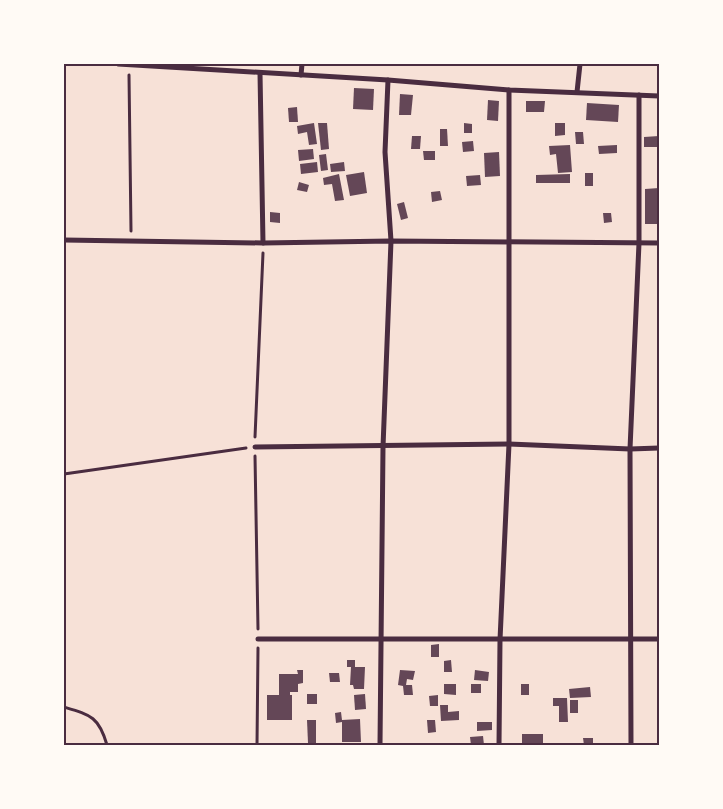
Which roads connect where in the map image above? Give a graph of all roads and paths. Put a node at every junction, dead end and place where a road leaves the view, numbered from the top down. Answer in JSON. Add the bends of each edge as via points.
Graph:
{"nodes":[{"id":1,"x":118,"y":64,"type":"edge"},
{"id":2,"x":129,"y":64,"type":"edge"},
{"id":3,"x":302,"y":64,"type":"edge"},
{"id":4,"x":580,"y":64,"type":"edge"},
{"id":5,"x":260,"y":72,"type":"junction"},
{"id":6,"x":301,"y":74,"type":"junction"},
{"id":7,"x":388,"y":80,"type":"junction"},
{"id":8,"x":509,"y":90,"type":"junction"},
{"id":9,"x":577,"y":92,"type":"junction"},
{"id":10,"x":639,"y":95,"type":"junction"},
{"id":11,"x":659,"y":96,"type":"edge"},
{"id":12,"x":64,"y":240,"type":"edge"},
{"id":13,"x":131,"y":240,"type":"junction"},
{"id":14,"x":391,"y":241,"type":"junction"},
{"id":15,"x":263,"y":243,"type":"junction"},
{"id":16,"x":510,"y":243,"type":"junction"},
{"id":17,"x":638,"y":243,"type":"junction"},
{"id":18,"x":659,"y":243,"type":"edge"},
{"id":19,"x":509,"y":444,"type":"junction"},
{"id":20,"x":255,"y":447,"type":"junction"},
{"id":21,"x":383,"y":447,"type":"junction"},
{"id":22,"x":659,"y":448,"type":"edge"},
{"id":23,"x":630,"y":449,"type":"junction"},
{"id":24,"x":64,"y":474,"type":"edge"},
{"id":25,"x":258,"y":638,"type":"junction"},
{"id":26,"x":382,"y":639,"type":"junction"},
{"id":27,"x":631,"y":639,"type":"junction"},
{"id":28,"x":659,"y":639,"type":"edge"},
{"id":29,"x":500,"y":640,"type":"junction"},
{"id":30,"x":64,"y":707,"type":"edge"},
{"id":31,"x":107,"y":745,"type":"edge"},
{"id":32,"x":257,"y":745,"type":"edge"},
{"id":33,"x":380,"y":745,"type":"edge"},
{"id":34,"x":499,"y":745,"type":"edge"},
{"id":35,"x":631,"y":745,"type":"edge"}],
"edges":[{"from":1,"to":2,"type":"street"},
{"from":2,"to":5,"type":"street"},
{"from":2,"to":13,"type":"path"},
{"from":3,"to":6,"type":"street"},
{"from":4,"to":9,"type":"street"},
{"from":5,"to":6,"type":"street"},
{"from":5,"to":15,"type":"street"},
{"from":6,"to":7,"type":"street"},
{"from":7,"to":8,"type":"street"},
{"from":7,"to":14,"type":"street","via":[[385,152]]},
{"from":8,"to":9,"type":"street"},
{"from":8,"to":16,"type":"street"},
{"from":9,"to":10,"type":"street"},
{"from":10,"to":11,"type":"street"},
{"from":10,"to":17,"type":"street"},
{"from":12,"to":13,"type":"street"},
{"from":13,"to":15,"type":"street"},
{"from":14,"to":15,"type":"street"},
{"from":14,"to":16,"type":"street"},
{"from":14,"to":21,"type":"street"},
{"from":15,"to":20,"type":"path"},
{"from":16,"to":17,"type":"street"},
{"from":16,"to":19,"type":"street"},
{"from":17,"to":18,"type":"street"},
{"from":17,"to":23,"type":"street"},
{"from":19,"to":21,"type":"street"},
{"from":19,"to":23,"type":"street"},
{"from":19,"to":29,"type":"street"},
{"from":20,"to":21,"type":"street"},
{"from":20,"to":24,"type":"path"},
{"from":20,"to":25,"type":"path"},
{"from":21,"to":26,"type":"street"},
{"from":22,"to":23,"type":"street"},
{"from":23,"to":27,"type":"street"},
{"from":25,"to":26,"type":"street"},
{"from":25,"to":32,"type":"path"},
{"from":26,"to":29,"type":"street"},
{"from":26,"to":33,"type":"street"},
{"from":27,"to":28,"type":"street"},
{"from":27,"to":29,"type":"street"},
{"from":27,"to":35,"type":"street"},
{"from":29,"to":34,"type":"street"},
{"from":30,"to":31,"type":"path","via":[[96,720]]}]}
